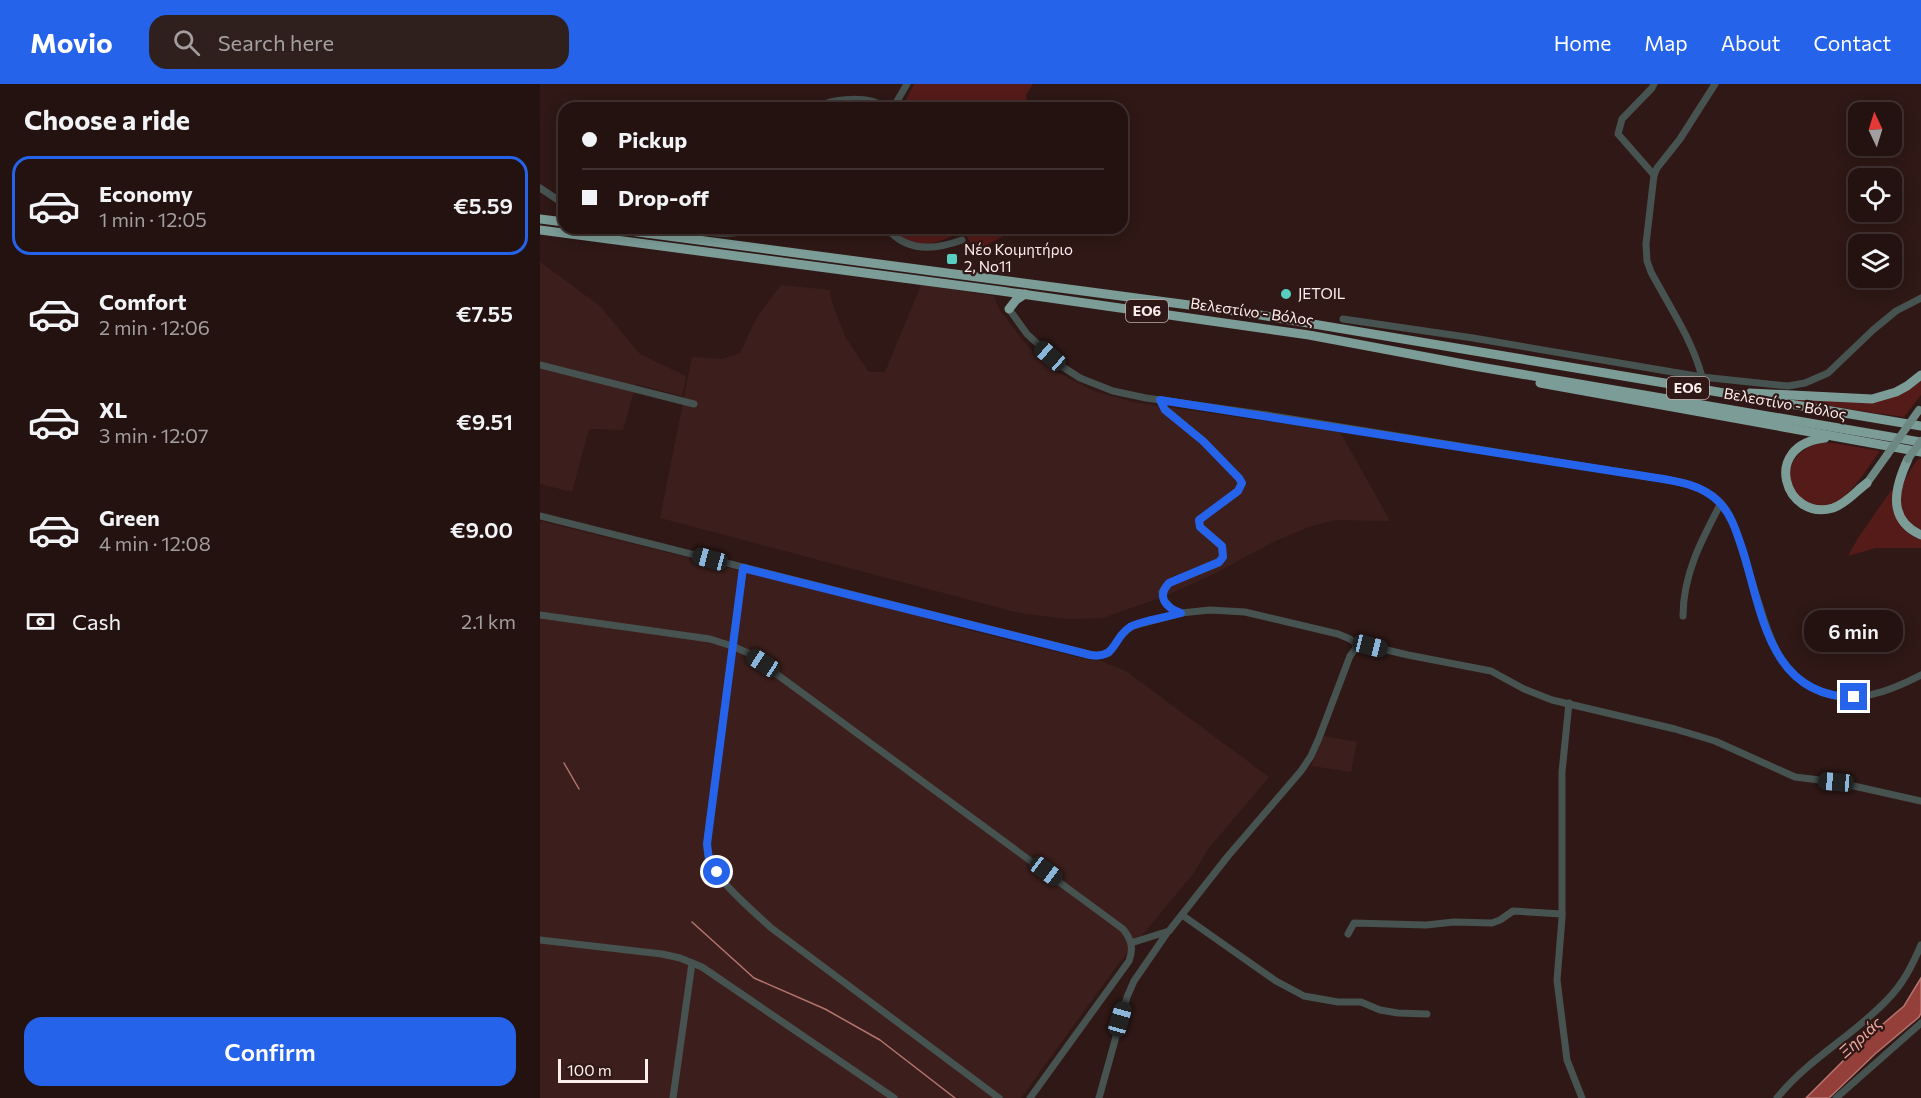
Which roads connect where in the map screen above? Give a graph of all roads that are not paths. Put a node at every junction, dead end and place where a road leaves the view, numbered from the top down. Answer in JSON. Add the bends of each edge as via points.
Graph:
{"nodes":[{"id":1,"x":907,"y":84,"type":"edge"},
{"id":2,"x":1654,"y":84,"type":"edge"},
{"id":3,"x":1715,"y":84,"type":"edge"},
{"id":4,"x":827,"y":102,"type":"edge"},
{"id":5,"x":865,"y":102,"type":"edge"},
{"id":6,"x":896,"y":102,"type":"edge"},
{"id":7,"x":1654,"y":175,"type":"junction"},
{"id":8,"x":540,"y":188,"type":"edge"},
{"id":9,"x":558,"y":200,"type":"edge"},
{"id":10,"x":540,"y":219,"type":"edge"},
{"id":11,"x":558,"y":221,"type":"edge"},
{"id":12,"x":540,"y":230,"type":"edge"},
{"id":13,"x":558,"y":232,"type":"edge"},
{"id":14,"x":570,"y":234,"type":"edge"},
{"id":15,"x":653,"y":234,"type":"edge"},
{"id":16,"x":892,"y":234,"type":"edge"},
{"id":17,"x":962,"y":240,"type":"dead end"},
{"id":18,"x":1001,"y":291,"type":"junction"},
{"id":19,"x":1025,"y":294,"type":"junction"},
{"id":20,"x":1921,"y":298,"type":"edge"},
{"id":21,"x":1009,"y":309,"type":"junction"},
{"id":22,"x":1343,"y":319,"type":"dead end"},
{"id":23,"x":1395,"y":326,"type":"junction"},
{"id":24,"x":1393,"y":337,"type":"junction"},
{"id":25,"x":540,"y":365,"type":"edge"},
{"id":26,"x":1474,"y":366,"type":"junction"},
{"id":27,"x":1921,"y":375,"type":"edge"},
{"id":28,"x":1702,"y":377,"type":"junction"},
{"id":29,"x":1698,"y":390,"type":"junction"},
{"id":30,"x":1160,"y":400,"type":"junction"},
{"id":31,"x":694,"y":404,"type":"dead end"},
{"id":32,"x":1920,"y":409,"type":"edge"},
{"id":33,"x":1921,"y":426,"type":"edge"},
{"id":34,"x":1843,"y":438,"type":"junction"},
{"id":35,"x":1921,"y":441,"type":"edge"},
{"id":36,"x":1921,"y":452,"type":"edge"},
{"id":37,"x":1908,"y":459,"type":"joint"},
{"id":38,"x":1867,"y":483,"type":"joint"},
{"id":39,"x":1721,"y":503,"type":"junction"},
{"id":40,"x":540,"y":516,"type":"edge"},
{"id":41,"x":1921,"y":535,"type":"edge"},
{"id":42,"x":743,"y":568,"type":"junction"},
{"id":43,"x":1181,"y":613,"type":"junction"},
{"id":44,"x":540,"y":615,"type":"edge"},
{"id":45,"x":1683,"y":616,"type":"dead end"},
{"id":46,"x":1358,"y":645,"type":"junction"},
{"id":47,"x":732,"y":646,"type":"junction"},
{"id":48,"x":1921,"y":675,"type":"edge"},
{"id":49,"x":1569,"y":704,"type":"junction"},
{"id":50,"x":1921,"y":801,"type":"edge"},
{"id":51,"x":1562,"y":914,"type":"junction"},
{"id":52,"x":1182,"y":915,"type":"junction"},
{"id":53,"x":1167,"y":933,"type":"junction"},
{"id":54,"x":1348,"y":934,"type":"dead end"},
{"id":55,"x":540,"y":940,"type":"edge"},
{"id":56,"x":1131,"y":943,"type":"junction"},
{"id":57,"x":1921,"y":945,"type":"edge"},
{"id":58,"x":692,"y":963,"type":"junction"},
{"id":59,"x":1427,"y":1014,"type":"dead end"},
{"id":60,"x":1921,"y":1023,"type":"edge"},
{"id":61,"x":673,"y":1098,"type":"edge"},
{"id":62,"x":894,"y":1098,"type":"edge"},
{"id":63,"x":999,"y":1098,"type":"edge"},
{"id":64,"x":1030,"y":1098,"type":"edge"},
{"id":65,"x":1099,"y":1098,"type":"edge"},
{"id":66,"x":1582,"y":1098,"type":"edge"},
{"id":67,"x":1777,"y":1098,"type":"edge"},
{"id":68,"x":1836,"y":1098,"type":"edge"}],
"edges":[{"from":1,"to":6,"type":"street"},
{"from":2,"to":7,"type":"street","via":[[1622,119],[1618,134]]},
{"from":3,"to":7,"type":"street"},
{"from":4,"to":5,"type":"street"},
{"from":7,"to":28,"type":"street","via":[[1647,261],[1691,345]]},
{"from":8,"to":9,"type":"street"},
{"from":10,"to":11,"type":"highway"},
{"from":12,"to":13,"type":"highway","name":"Βελεστίνο - Βόλος","number":"ΕΟ6"},
{"from":14,"to":18,"type":"highway","name":"Βελεστίνο - Βόλος","number":"ΕΟ6"},
{"from":15,"to":24,"type":"highway","name":"Βελεστίνο - Βόλος","number":"ΕΟ6","via":[[1230,310]]},
{"from":16,"to":17,"type":"street","via":[[912,246],[942,246]]},
{"from":18,"to":19,"type":"highway","name":"Βελεστίνο - Βόλος","number":"ΕΟ6"},
{"from":18,"to":21,"type":"highway"},
{"from":19,"to":21,"type":"highway"},
{"from":19,"to":26,"type":"highway","name":"Βελεστίνο - Βόλος","number":"ΕΟ6","via":[[1309,335]]},
{"from":20,"to":28,"type":"street","via":[[1896,311],[1827,373],[1805,383],[1788,386]]},
{"from":21,"to":30,"type":"street","via":[[1038,346],[1080,378],[1113,391]]},
{"from":22,"to":23,"type":"street"},
{"from":23,"to":24,"type":"street"},
{"from":23,"to":28,"type":"street"},
{"from":24,"to":29,"type":"highway","name":"Βελεστίνο - Βόλος","number":"ΕΟ6"},
{"from":25,"to":31,"type":"street"},
{"from":26,"to":34,"type":"highway","via":[[1535,382]]},
{"from":26,"to":35,"type":"highway","name":"Βελεστίνο - Βόλος","number":"ΕΟ6"},
{"from":27,"to":29,"type":"highway","via":[[1896,392],[1872,399]]},
{"from":29,"to":33,"type":"highway","name":"Βελεστίνο - Βόλος","number":"ΕΟ6"},
{"from":30,"to":39,"type":"street","via":[[1679,482],[1696,487]]},
{"from":30,"to":43,"type":"street","via":[[1165,410],[1203,441],[1242,483],[1238,491],[1199,520],[1200,527],[1222,546],[1223,557],[1169,583],[1162,592],[1172,609]]},
{"from":32,"to":38,"type":"main road","bridge":true},
{"from":34,"to":36,"type":"highway"},
{"from":34,"to":38,"type":"highway","via":[[1810,441],[1792,454],[1786,472],[1789,489],[1798,501],[1825,509],[1845,502]]},
{"from":35,"to":37,"type":"main road","bridge":true},
{"from":37,"to":41,"type":"highway","via":[[1898,484],[1896,503],[1904,523]]},
{"from":39,"to":45,"type":"street","via":[[1690,565]]},
{"from":39,"to":48,"type":"street","via":[[1735,526],[1773,647],[1792,675],[1820,691],[1845,697],[1881,693]]},
{"from":40,"to":42,"type":"street"},
{"from":42,"to":43,"type":"street","via":[[1097,656],[1109,653],[1132,626]]},
{"from":42,"to":47,"type":"street"},
{"from":43,"to":46,"type":"street","via":[[1245,612],[1338,634]]},
{"from":44,"to":47,"type":"street","via":[[688,635]]},
{"from":46,"to":49,"type":"street","via":[[1491,671],[1531,693]]},
{"from":46,"to":52,"type":"street","via":[[1307,762]]},
{"from":47,"to":56,"type":"street","via":[[763,663],[1114,921]]},
{"from":47,"to":63,"type":"street","via":[[707,844],[712,866],[770,927]]},
{"from":49,"to":50,"type":"street","via":[[1715,741],[1795,777]]},
{"from":49,"to":51,"type":"street","via":[[1562,772]]},
{"from":51,"to":54,"type":"street","via":[[1513,911],[1492,923],[1354,922]]},
{"from":51,"to":66,"type":"street","via":[[1557,980],[1561,1022],[1568,1065]]},
{"from":52,"to":53,"type":"street"},
{"from":52,"to":59,"type":"street","via":[[1304,996],[1361,1002],[1398,1013]]},
{"from":53,"to":56,"type":"street"},
{"from":53,"to":65,"type":"street","via":[[1127,996]]},
{"from":55,"to":58,"type":"street","via":[[652,952]]},
{"from":56,"to":64,"type":"street","via":[[1127,964]]},
{"from":57,"to":67,"type":"street","via":[[1909,972],[1888,999],[1806,1068]]},
{"from":58,"to":61,"type":"street"},
{"from":58,"to":62,"type":"street","via":[[717,976]]},
{"from":60,"to":68,"type":"street"}]}
